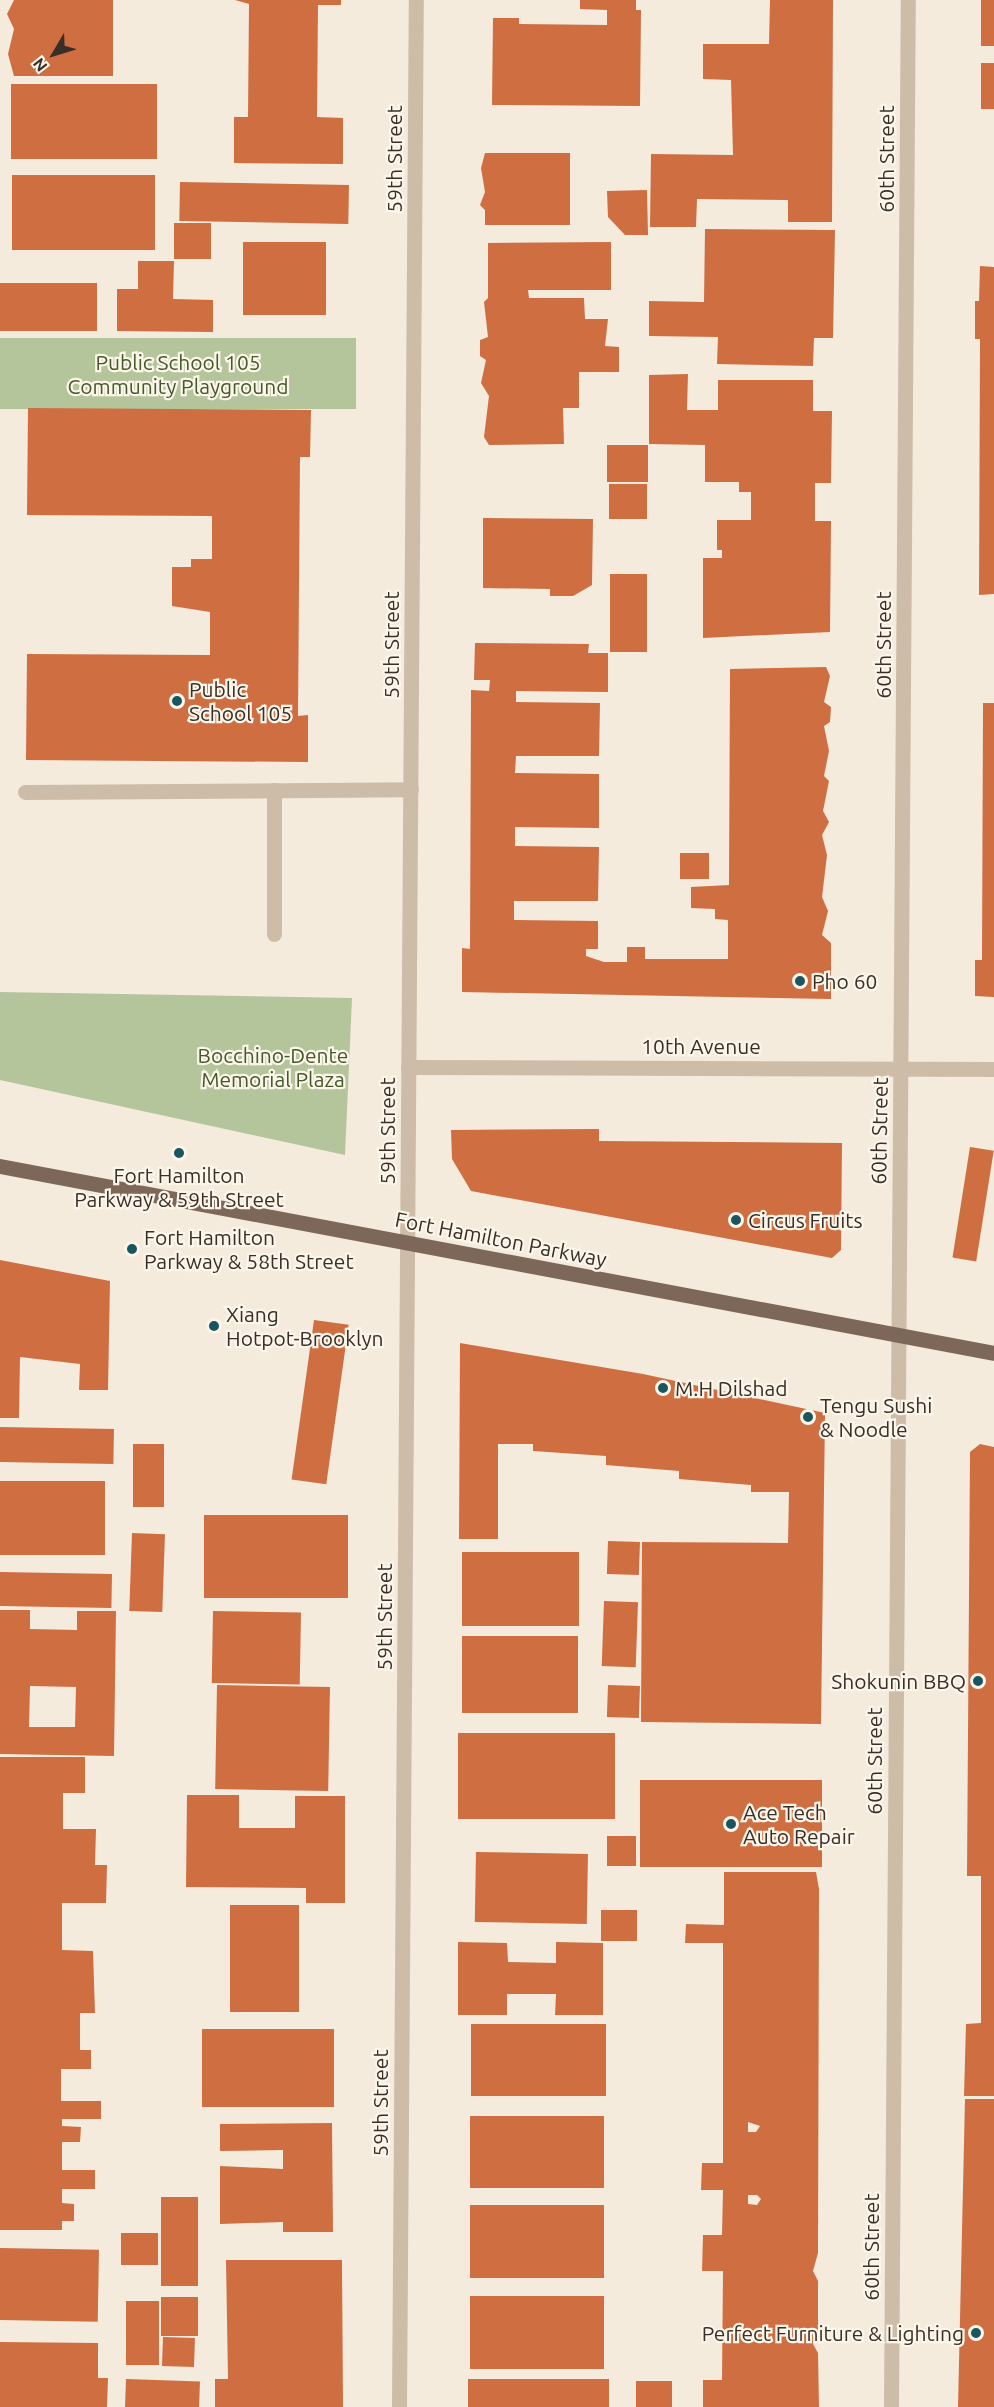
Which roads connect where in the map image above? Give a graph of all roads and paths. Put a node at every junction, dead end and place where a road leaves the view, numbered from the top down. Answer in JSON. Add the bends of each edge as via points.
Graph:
{"nodes":[{"id":1,"x":416,"y":0,"type":"edge"},
{"id":2,"x":908,"y":0,"type":"edge"},
{"id":3,"x":411,"y":789,"type":"junction"},
{"id":4,"x":274,"y":790,"type":"junction"},
{"id":5,"x":24,"y":792,"type":"dead end"},
{"id":6,"x":274,"y":934,"type":"dead end"},
{"id":7,"x":408,"y":1067,"type":"junction"},
{"id":8,"x":901,"y":1068,"type":"junction"},
{"id":9,"x":994,"y":1069,"type":"edge"},
{"id":10,"x":0,"y":1166,"type":"edge"},
{"id":11,"x":407,"y":1243,"type":"junction"},
{"id":12,"x":897,"y":1335,"type":"junction"},
{"id":13,"x":994,"y":1353,"type":"edge"},
{"id":14,"x":399,"y":2407,"type":"edge"},
{"id":15,"x":891,"y":2407,"type":"edge"}],
"edges":[{"from":1,"to":3,"type":"street","name":"59th Street"},
{"from":2,"to":8,"type":"street","name":"60th Street"},
{"from":3,"to":4,"type":"street"},
{"from":3,"to":7,"type":"street","name":"59th Street"},
{"from":4,"to":5,"type":"street"},
{"from":4,"to":6,"type":"street"},
{"from":7,"to":8,"type":"street","name":"10th Avenue"},
{"from":7,"to":11,"type":"street","name":"59th Street"},
{"from":8,"to":9,"type":"street","name":"10th Avenue"},
{"from":8,"to":12,"type":"street","name":"60th Street"},
{"from":10,"to":11,"type":"main road","name":"Fort Hamilton Parkway"},
{"from":11,"to":12,"type":"main road","name":"Fort Hamilton Parkway"},
{"from":11,"to":14,"type":"street","name":"59th Street"},
{"from":12,"to":13,"type":"main road","name":"Fort Hamilton Parkway"},
{"from":12,"to":15,"type":"street","name":"60th Street"}]}
